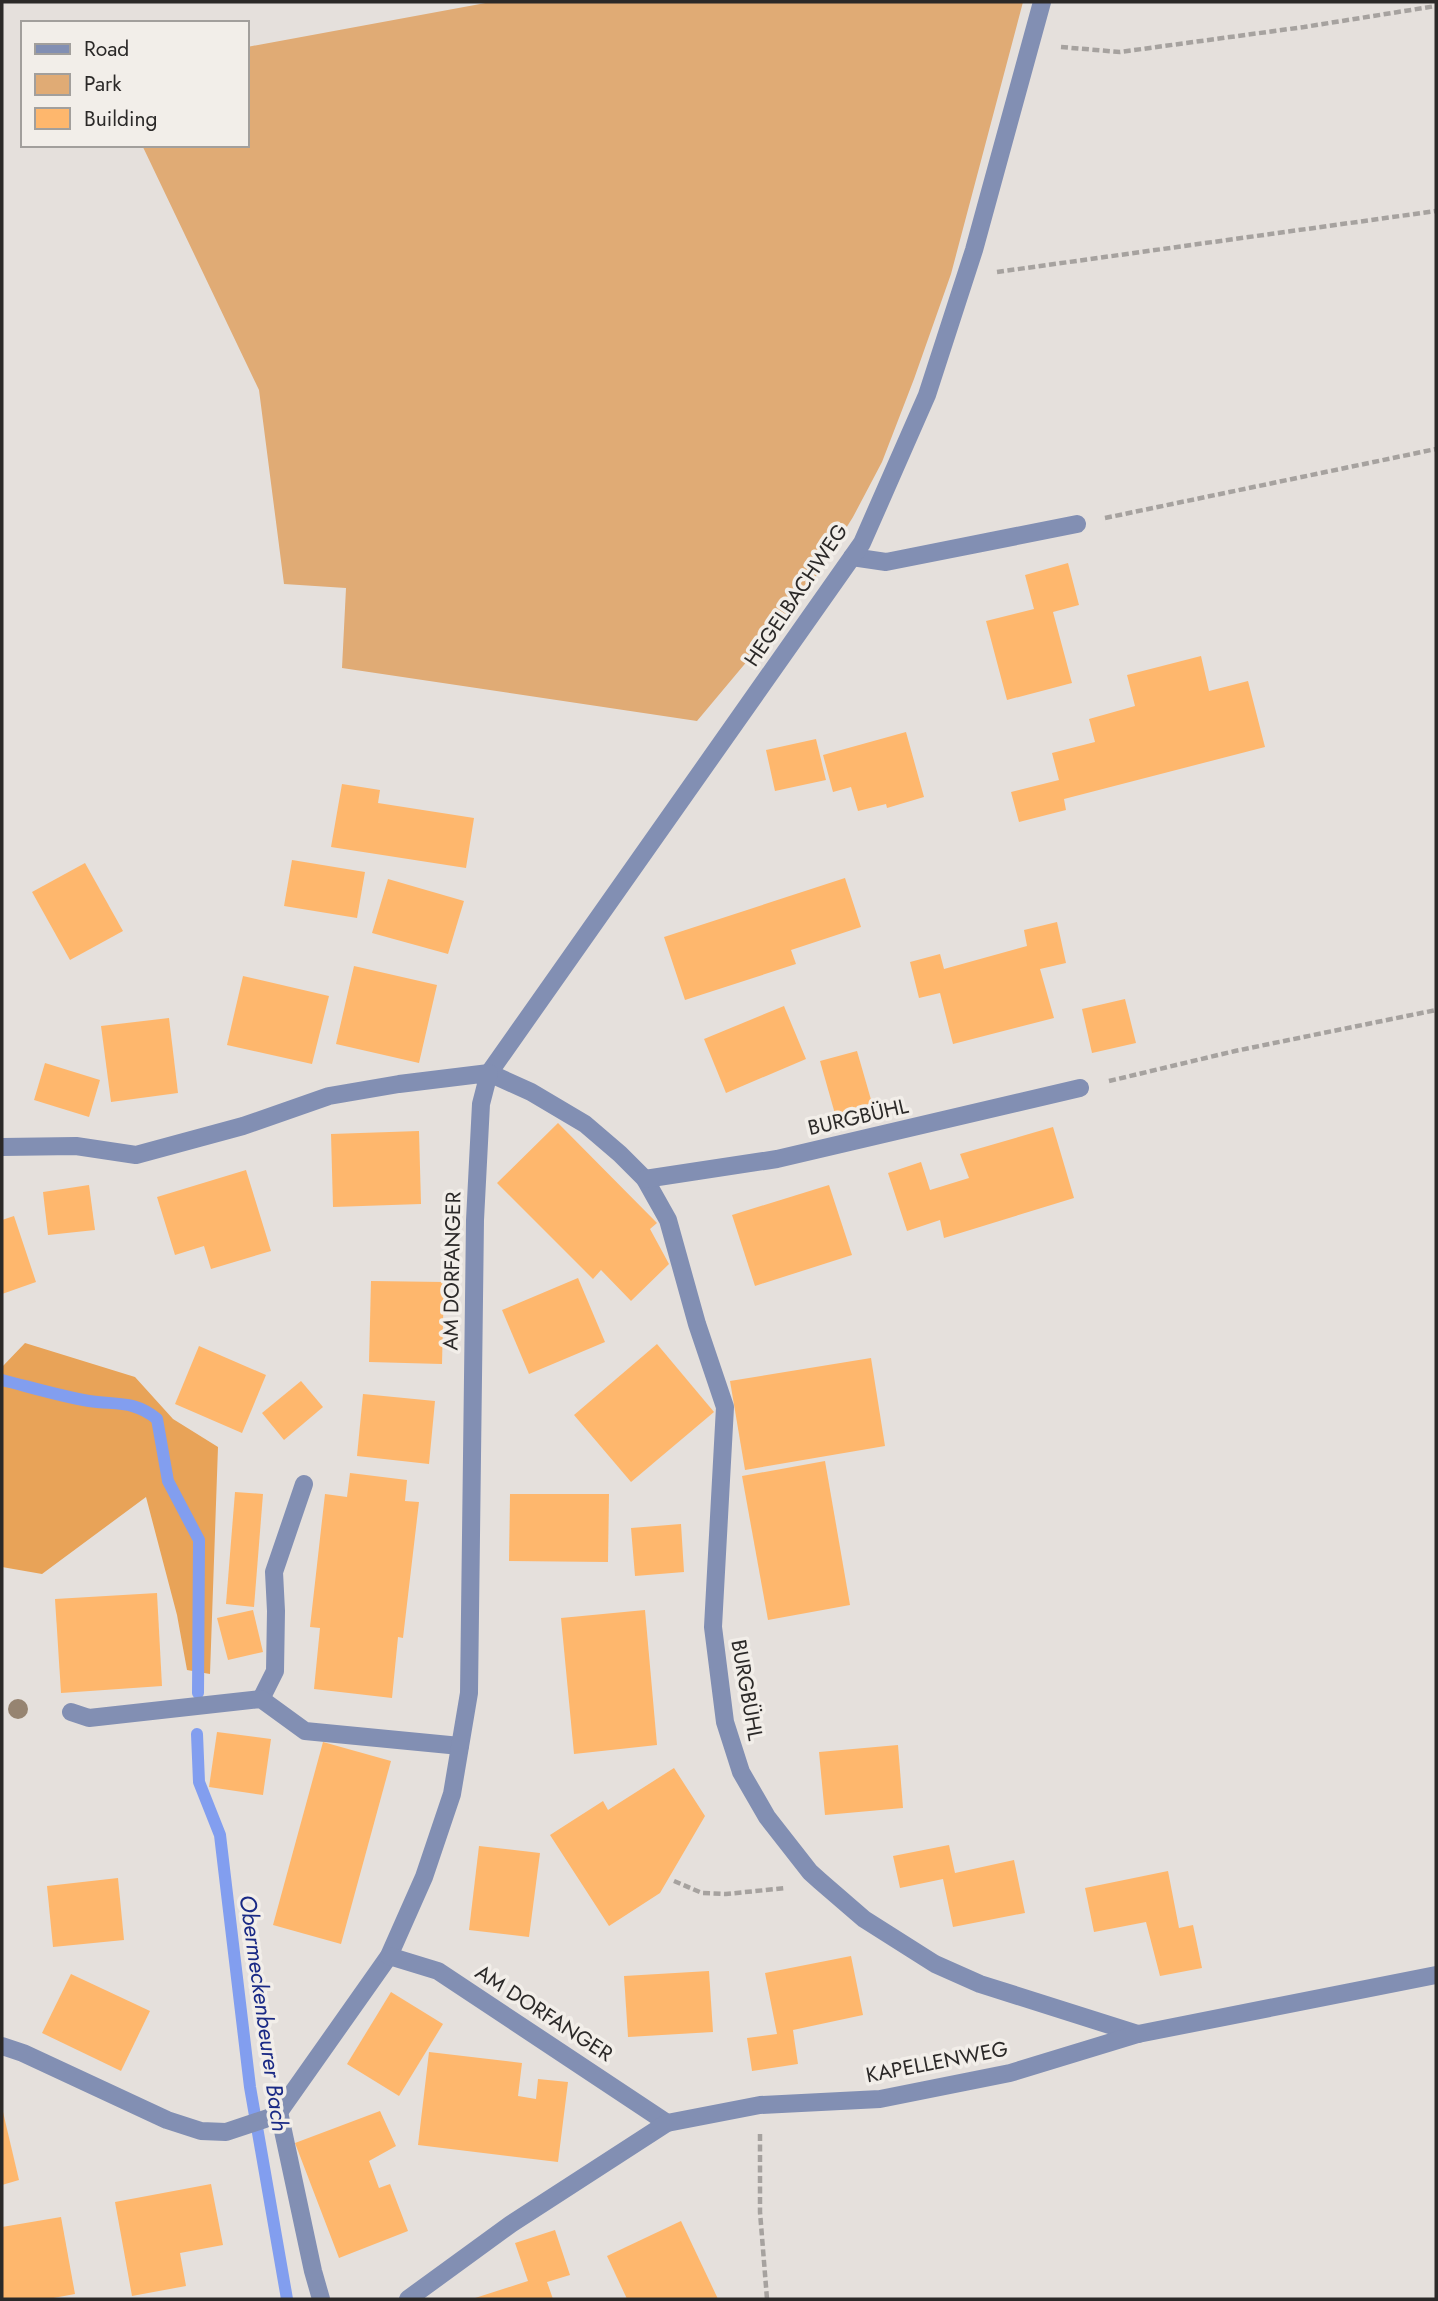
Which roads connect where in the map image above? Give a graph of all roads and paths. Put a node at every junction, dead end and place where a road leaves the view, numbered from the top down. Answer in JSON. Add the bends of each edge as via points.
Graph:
{"nodes":[{"id":1,"x":1042,"y":2,"type":"edge"},
{"id":2,"x":1436,"y":6,"type":"edge"},
{"id":3,"x":1032,"y":45,"type":"junction"},
{"id":4,"x":1436,"y":211,"type":"edge"},
{"id":5,"x":965,"y":276,"type":"junction"},
{"id":6,"x":1436,"y":449,"type":"edge"},
{"id":7,"x":1077,"y":524,"type":"joint"},
{"id":8,"x":852,"y":557,"type":"junction"},
{"id":9,"x":1436,"y":1010,"type":"edge"},
{"id":10,"x":489,"y":1073,"type":"junction"},
{"id":11,"x":1080,"y":1088,"type":"joint"},
{"id":12,"x":2,"y":1147,"type":"edge"},
{"id":13,"x":645,"y":1179,"type":"junction"},
{"id":14,"x":304,"y":1484,"type":"dead end"},
{"id":15,"x":261,"y":1699,"type":"junction"},
{"id":16,"x":71,"y":1712,"type":"dead end"},
{"id":17,"x":460,"y":1746,"type":"junction"},
{"id":18,"x":674,"y":1881,"type":"dead end"},
{"id":19,"x":820,"y":1881,"type":"junction"},
{"id":20,"x":388,"y":1956,"type":"junction"},
{"id":21,"x":1436,"y":1975,"type":"edge"},
{"id":22,"x":1138,"y":2034,"type":"junction"},
{"id":23,"x":2,"y":2046,"type":"edge"},
{"id":24,"x":760,"y":2105,"type":"junction"},
{"id":25,"x":275,"y":2114,"type":"junction"},
{"id":26,"x":667,"y":2123,"type":"junction"},
{"id":27,"x":321,"y":2299,"type":"edge"},
{"id":28,"x":408,"y":2299,"type":"edge"},
{"id":29,"x":767,"y":2299,"type":"edge"}],
"edges":[{"from":1,"to":3,"type":"street","name":"HEGELBACHWEG"},
{"from":2,"to":3,"type":"path","via":[[1120,52]]},
{"from":3,"to":5,"type":"street","name":"HEGELBACHWEG"},
{"from":4,"to":5,"type":"path"},
{"from":5,"to":8,"type":"street","name":"HEGELBACHWEG","via":[[927,395]]},
{"from":6,"to":7,"type":"path"},
{"from":7,"to":8,"type":"street","via":[[886,562]]},
{"from":8,"to":10,"type":"street","name":"HEGELBACHWEG"},
{"from":9,"to":11,"type":"path"},
{"from":10,"to":12,"type":"street","via":[[329,1096],[243,1126],[136,1155],[76,1146]]},
{"from":10,"to":13,"type":"street","name":"BURGBÜHL","via":[[584,1124]]},
{"from":10,"to":17,"type":"street","name":"AM DORFANGER","via":[[481,1104],[475,1220],[469,1693]]},
{"from":11,"to":13,"type":"street","name":"BURGBÜHL","via":[[777,1160]]},
{"from":13,"to":19,"type":"street","name":"BURGBÜHL","via":[[667,1220],[725,1407],[713,1627],[725,1722],[741,1772],[767,1817]]},
{"from":14,"to":15,"type":"street","via":[[274,1572],[275,1671]]},
{"from":15,"to":16,"type":"street","via":[[89,1718]]},
{"from":15,"to":17,"type":"street","via":[[305,1731]]},
{"from":17,"to":20,"type":"street","name":"AM DORFANGER","via":[[452,1794],[428,1865]]},
{"from":18,"to":19,"type":"path","via":[[702,1893],[726,1894],[811,1886]]},
{"from":19,"to":22,"type":"street","name":"BURGBÜHL","via":[[864,1919],[935,1964],[980,1984]]},
{"from":20,"to":25,"type":"street","name":"AM DORFANGER"},
{"from":20,"to":26,"type":"street","name":"AM DORFANGER","via":[[438,1970]]},
{"from":21,"to":22,"type":"street","name":"KAPELLENWEG"},
{"from":22,"to":24,"type":"street","name":"KAPELLENWEG","via":[[1010,2073],[880,2099]]},
{"from":23,"to":25,"type":"street","via":[[201,2131],[226,2132]]},
{"from":24,"to":26,"type":"street","name":"KAPELLENWEG"},
{"from":24,"to":29,"type":"path","via":[[760,2212]]},
{"from":25,"to":27,"type":"street"},
{"from":26,"to":28,"type":"street","name":"KAPELLENWEG","via":[[511,2224]]}]}
